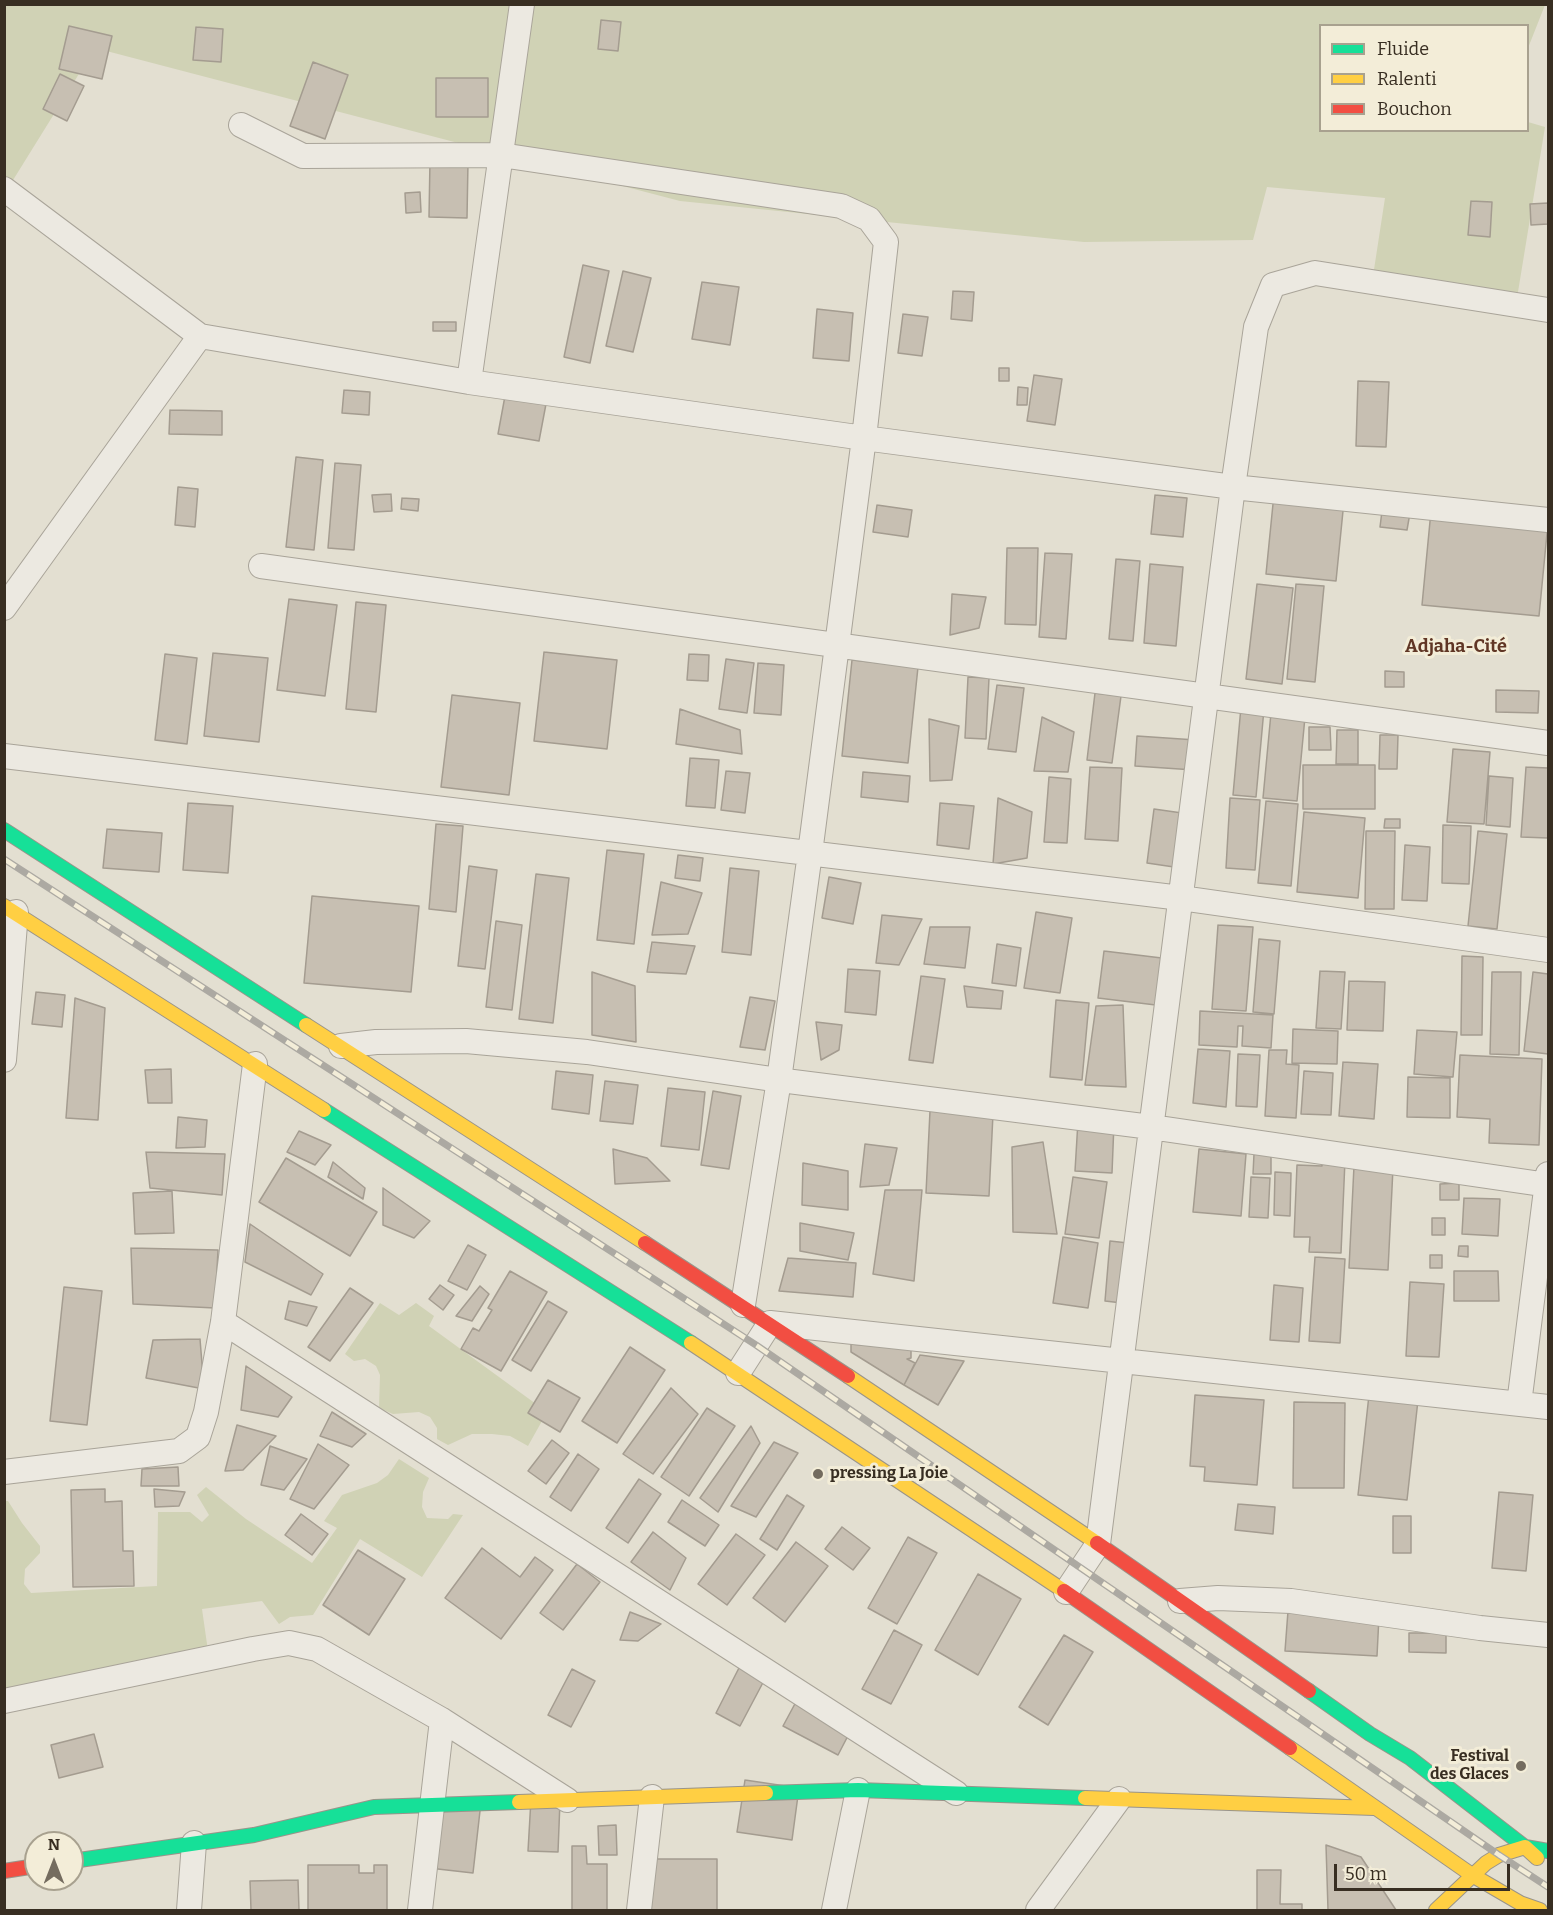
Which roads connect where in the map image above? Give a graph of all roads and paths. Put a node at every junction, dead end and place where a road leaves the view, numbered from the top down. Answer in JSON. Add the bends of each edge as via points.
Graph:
{"nodes":[{"id":1,"x":522,"y":4,"type":"edge"},
{"id":2,"x":241,"y":125,"type":"dead end"},
{"id":3,"x":501,"y":155,"type":"junction"},
{"id":4,"x":4,"y":189,"type":"edge"},
{"id":5,"x":1548,"y":309,"type":"edge"},
{"id":6,"x":201,"y":336,"type":"junction"},
{"id":7,"x":469,"y":382,"type":"junction"},
{"id":8,"x":864,"y":438,"type":"junction"},
{"id":9,"x":1233,"y":487,"type":"junction"},
{"id":10,"x":1548,"y":520,"type":"edge"},
{"id":11,"x":261,"y":566,"type":"dead end"},
{"id":12,"x":4,"y":608,"type":"edge"},
{"id":13,"x":836,"y":645,"type":"junction"},
{"id":14,"x":1207,"y":696,"type":"junction"},
{"id":15,"x":1548,"y":742,"type":"edge"},
{"id":16,"x":4,"y":756,"type":"edge"},
{"id":17,"x":4,"y":830,"type":"edge"},
{"id":18,"x":810,"y":853,"type":"junction"},
{"id":19,"x":1181,"y":898,"type":"junction"},
{"id":20,"x":10,"y":909,"type":"edge"},
{"id":21,"x":1548,"y":950,"type":"edge"},
{"id":22,"x":341,"y":1047,"type":"junction"},
{"id":23,"x":4,"y":1060,"type":"edge"},
{"id":24,"x":255,"y":1064,"type":"junction"},
{"id":25,"x":779,"y":1080,"type":"junction"},
{"id":26,"x":1151,"y":1127,"type":"junction"},
{"id":27,"x":1548,"y":1182,"type":"edge"},
{"id":28,"x":743,"y":1305,"type":"junction"},
{"id":29,"x":223,"y":1322,"type":"junction"},
{"id":30,"x":770,"y":1323,"type":"junction"},
{"id":31,"x":1121,"y":1361,"type":"junction"},
{"id":32,"x":738,"y":1373,"type":"junction"},
{"id":33,"x":1519,"y":1404,"type":"junction"},
{"id":34,"x":1548,"y":1407,"type":"edge"},
{"id":35,"x":4,"y":1472,"type":"edge"},
{"id":36,"x":1098,"y":1544,"type":"junction"},
{"id":37,"x":1066,"y":1592,"type":"junction"},
{"id":38,"x":1180,"y":1601,"type":"junction"},
{"id":39,"x":1548,"y":1635,"type":"edge"},
{"id":40,"x":4,"y":1701,"type":"edge"},
{"id":41,"x":442,"y":1720,"type":"junction"},
{"id":42,"x":858,"y":1790,"type":"junction"},
{"id":43,"x":956,"y":1793,"type":"junction"},
{"id":44,"x":652,"y":1797,"type":"junction"},
{"id":45,"x":1119,"y":1799,"type":"junction"},
{"id":46,"x":567,"y":1800,"type":"junction"},
{"id":47,"x":432,"y":1805,"type":"junction"},
{"id":48,"x":1374,"y":1808,"type":"junction"},
{"id":49,"x":194,"y":1843,"type":"junction"},
{"id":50,"x":1525,"y":1847,"type":"junction"},
{"id":51,"x":1548,"y":1851,"type":"edge"},
{"id":52,"x":84,"y":1859,"type":"edge"},
{"id":53,"x":24,"y":1868,"type":"edge"},
{"id":54,"x":1548,"y":1870,"type":"edge"},
{"id":55,"x":4,"y":1871,"type":"edge"},
{"id":56,"x":1472,"y":1875,"type":"junction"},
{"id":57,"x":1520,"y":1903,"type":"junction"},
{"id":58,"x":1540,"y":1904,"type":"edge"},
{"id":59,"x":1502,"y":1908,"type":"dead end"},
{"id":60,"x":189,"y":1911,"type":"edge"},
{"id":61,"x":420,"y":1911,"type":"edge"},
{"id":62,"x":639,"y":1911,"type":"edge"},
{"id":63,"x":834,"y":1911,"type":"edge"},
{"id":64,"x":1038,"y":1911,"type":"edge"},
{"id":65,"x":1436,"y":1911,"type":"edge"}],
"edges":[{"from":1,"to":3,"type":"street"},
{"from":2,"to":3,"type":"street","via":[[303,156]]},
{"from":3,"to":7,"type":"street"},
{"from":3,"to":8,"type":"street","via":[[841,206],[869,219],[886,242]]},
{"from":4,"to":6,"type":"street"},
{"from":5,"to":9,"type":"street","via":[[1315,273],[1273,285],[1256,327]]},
{"from":6,"to":7,"type":"street"},
{"from":6,"to":12,"type":"street"},
{"from":7,"to":8,"type":"street"},
{"from":8,"to":9,"type":"street"},
{"from":8,"to":13,"type":"street"},
{"from":9,"to":10,"type":"street"},
{"from":9,"to":14,"type":"street"},
{"from":11,"to":13,"type":"street"},
{"from":13,"to":14,"type":"street"},
{"from":13,"to":18,"type":"street"},
{"from":14,"to":15,"type":"street"},
{"from":14,"to":19,"type":"street"},
{"from":16,"to":18,"type":"street"},
{"from":17,"to":22,"type":"main road"},
{"from":18,"to":19,"type":"street"},
{"from":18,"to":25,"type":"street"},
{"from":19,"to":21,"type":"street"},
{"from":19,"to":26,"type":"street"},
{"from":20,"to":23,"type":"street"},
{"from":20,"to":24,"type":"main road"},
{"from":22,"to":25,"type":"street","via":[[375,1042],[466,1041],[587,1052]]},
{"from":22,"to":28,"type":"main road"},
{"from":24,"to":29,"type":"street"},
{"from":24,"to":32,"type":"main road"},
{"from":25,"to":26,"type":"street"},
{"from":25,"to":28,"type":"street"},
{"from":26,"to":27,"type":"street"},
{"from":26,"to":31,"type":"street"},
{"from":27,"to":33,"type":"street"},
{"from":28,"to":30,"type":"main road"},
{"from":29,"to":35,"type":"street","via":[[198,1437],[179,1451]]},
{"from":29,"to":43,"type":"street"},
{"from":30,"to":31,"type":"street"},
{"from":30,"to":32,"type":"street"},
{"from":30,"to":36,"type":"main road"},
{"from":31,"to":33,"type":"street"},
{"from":31,"to":36,"type":"street"},
{"from":32,"to":37,"type":"main road"},
{"from":33,"to":34,"type":"street"},
{"from":36,"to":37,"type":"street"},
{"from":36,"to":38,"type":"main road"},
{"from":37,"to":48,"type":"main road"},
{"from":38,"to":39,"type":"street","via":[[1290,1601]]},
{"from":38,"to":50,"type":"main road","via":[[1410,1758]]},
{"from":40,"to":41,"type":"street","via":[[289,1643],[317,1649]]},
{"from":41,"to":46,"type":"street"},
{"from":41,"to":47,"type":"street"},
{"from":42,"to":43,"type":"main road"},
{"from":42,"to":44,"type":"main road"},
{"from":42,"to":63,"type":"street"},
{"from":43,"to":45,"type":"main road"},
{"from":44,"to":46,"type":"main road"},
{"from":44,"to":62,"type":"street"},
{"from":45,"to":48,"type":"main road"},
{"from":45,"to":64,"type":"street"},
{"from":46,"to":47,"type":"main road"},
{"from":47,"to":49,"type":"main road","via":[[374,1807],[254,1835]]},
{"from":47,"to":61,"type":"street"},
{"from":48,"to":56,"type":"main road"},
{"from":49,"to":52,"type":"main road"},
{"from":49,"to":60,"type":"street"},
{"from":50,"to":51,"type":"main road"},
{"from":50,"to":54,"type":"main road"},
{"from":50,"to":56,"type":"main road","via":[[1499,1856]]},
{"from":53,"to":55,"type":"main road"},
{"from":56,"to":57,"type":"main road"},
{"from":56,"to":65,"type":"main road"},
{"from":57,"to":58,"type":"main road"},
{"from":57,"to":59,"type":"main road"}]}
